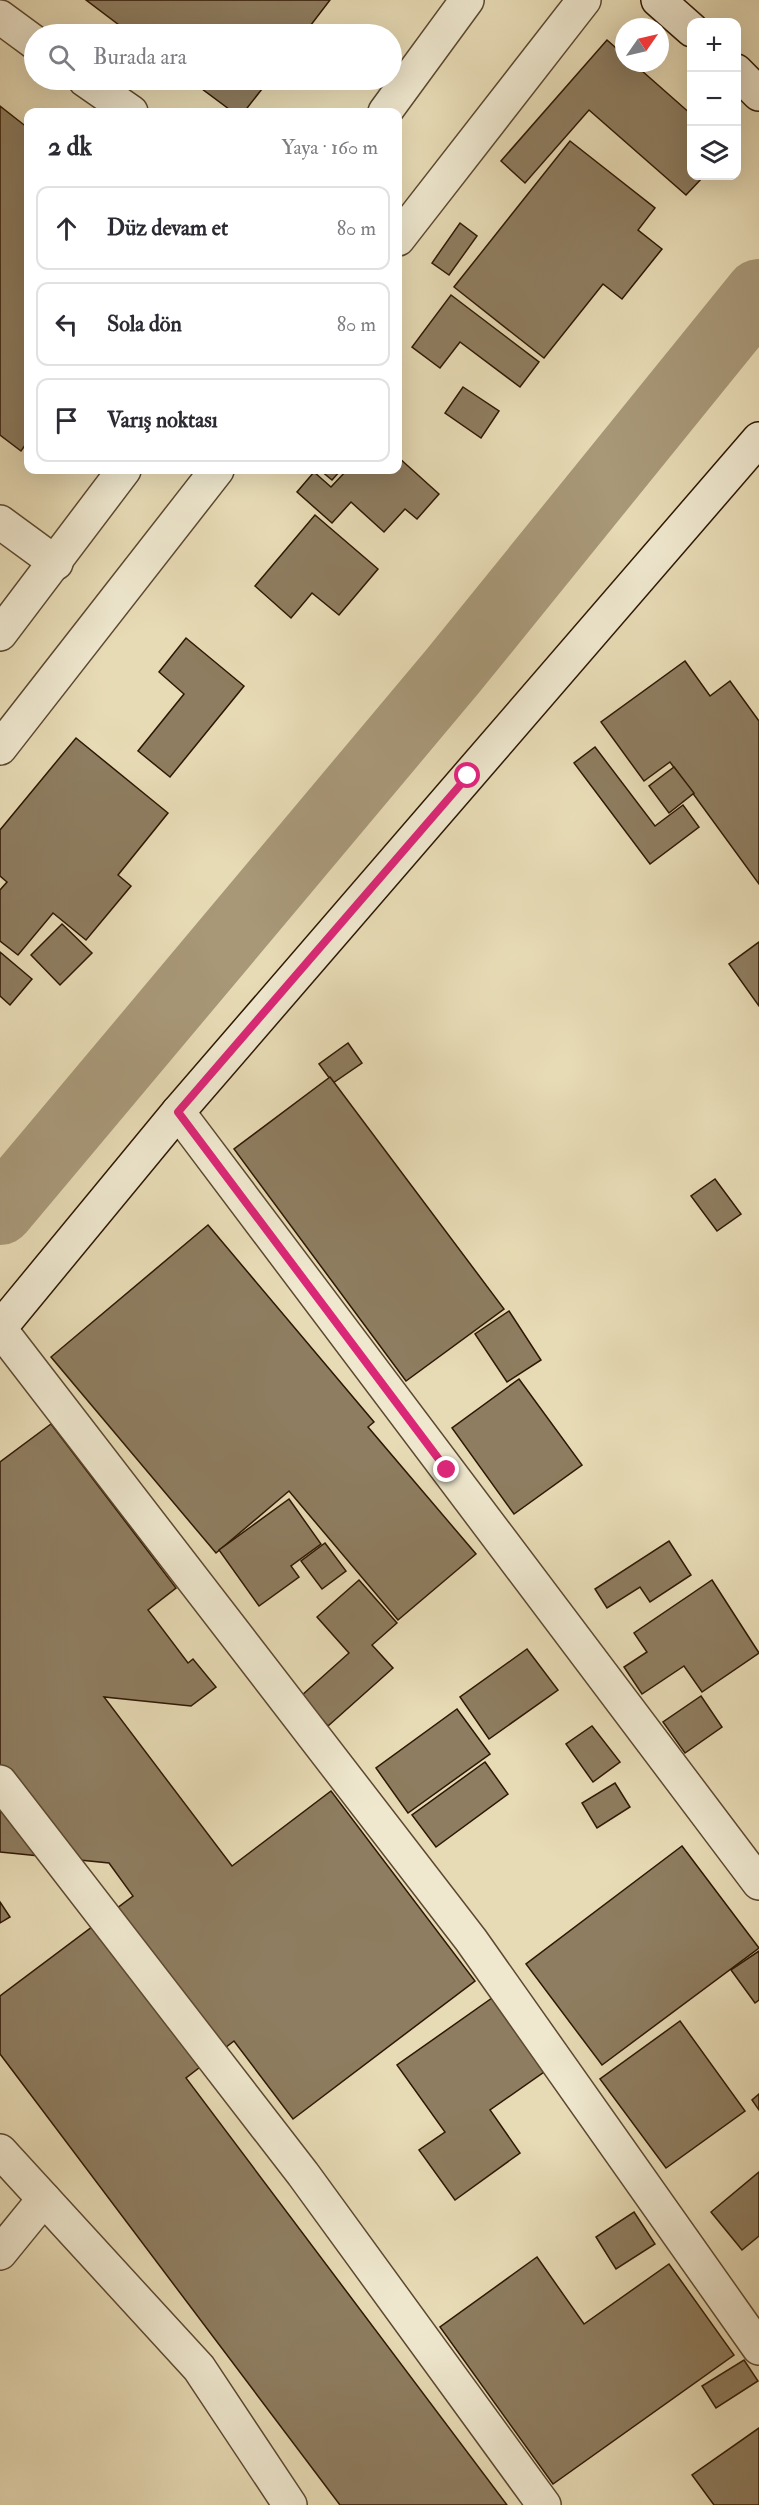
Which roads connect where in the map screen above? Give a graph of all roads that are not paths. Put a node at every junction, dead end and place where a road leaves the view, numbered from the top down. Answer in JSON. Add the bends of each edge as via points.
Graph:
{"nodes":[{"id":1,"x":467,"y":0,"type":"edge"},
{"id":2,"x":584,"y":0,"type":"edge"},
{"id":3,"x":658,"y":0,"type":"edge"},
{"id":4,"x":0,"y":17,"type":"edge"},
{"id":5,"x":687,"y":26,"type":"edge"},
{"id":6,"x":24,"y":35,"type":"edge"},
{"id":7,"x":737,"y":72,"type":"edge"},
{"id":8,"x":402,"y":89,"type":"edge"},
{"id":9,"x":99,"y":90,"type":"edge"},
{"id":10,"x":401,"y":90,"type":"edge"},
{"id":11,"x":759,"y":94,"type":"edge"},
{"id":12,"x":124,"y":108,"type":"edge"},
{"id":13,"x":388,"y":108,"type":"edge"},
{"id":14,"x":402,"y":234,"type":"edge"},
{"id":15,"x":759,"y":439,"type":"edge"},
{"id":16,"x":121,"y":474,"type":"edge"},
{"id":17,"x":214,"y":474,"type":"edge"},
{"id":18,"x":0,"y":522,"type":"edge"},
{"id":19,"x":56,"y":563,"type":"junction"},
{"id":20,"x":0,"y":634,"type":"edge"},
{"id":21,"x":0,"y":748,"type":"edge"},
{"id":22,"x":178,"y":1112,"type":"junction"},
{"id":23,"x":0,"y":1328,"type":"edge"},
{"id":24,"x":0,"y":1782,"type":"edge"},
{"id":25,"x":759,"y":1883,"type":"edge"},
{"id":26,"x":0,"y":2151,"type":"edge"},
{"id":27,"x":44,"y":2199,"type":"junction"},
{"id":28,"x":0,"y":2253,"type":"edge"},
{"id":29,"x":759,"y":2348,"type":"edge"},
{"id":30,"x":290,"y":2505,"type":"edge"},
{"id":31,"x":544,"y":2505,"type":"edge"}],
"edges":[{"from":1,"to":8,"type":"street"},
{"from":2,"to":14,"type":"street"},
{"from":3,"to":5,"type":"street"},
{"from":4,"to":6,"type":"street"},
{"from":7,"to":11,"type":"street"},
{"from":9,"to":12,"type":"street"},
{"from":10,"to":13,"type":"street"},
{"from":15,"to":22,"type":"street"},
{"from":16,"to":19,"type":"street"},
{"from":17,"to":21,"type":"street"},
{"from":18,"to":19,"type":"street"},
{"from":19,"to":20,"type":"street"},
{"from":22,"to":23,"type":"street"},
{"from":22,"to":25,"type":"street"},
{"from":23,"to":29,"type":"street","via":[[471,1940]]},
{"from":24,"to":31,"type":"street","via":[[303,2174]]},
{"from":26,"to":27,"type":"street"},
{"from":27,"to":28,"type":"street"},
{"from":27,"to":30,"type":"street","via":[[199,2368]]}]}
